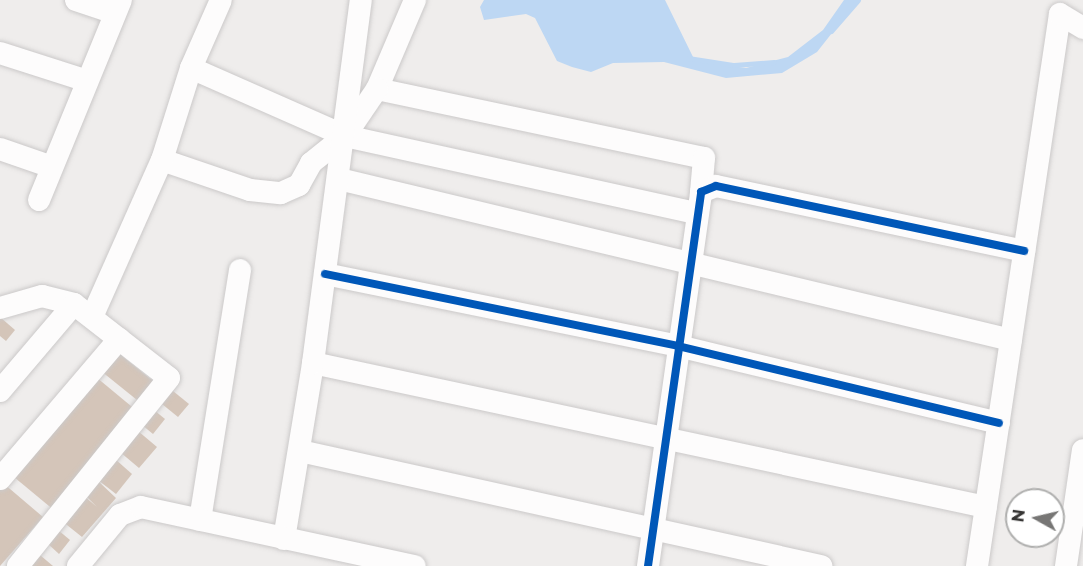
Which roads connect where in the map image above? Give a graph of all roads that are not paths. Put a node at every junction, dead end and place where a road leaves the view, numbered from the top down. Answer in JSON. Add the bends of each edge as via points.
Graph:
{"nodes":[{"id":1,"x":76,"y":0,"type":"edge"},
{"id":2,"x":221,"y":0,"type":"edge"},
{"id":3,"x":361,"y":0,"type":"edge"},
{"id":4,"x":414,"y":0,"type":"edge"},
{"id":5,"x":118,"y":7,"type":"edge"},
{"id":6,"x":1083,"y":28,"type":"edge"},
{"id":7,"x":0,"y":53,"type":"edge"},
{"id":8,"x":191,"y":68,"type":"junction"},
{"id":9,"x":87,"y":81,"type":"junction"},
{"id":10,"x":377,"y":89,"type":"junction"},
{"id":11,"x":345,"y":136,"type":"junction"},
{"id":12,"x":0,"y":149,"type":"edge"},
{"id":13,"x":162,"y":160,"type":"junction"},
{"id":14,"x":52,"y":167,"type":"junction"},
{"id":15,"x":339,"y":179,"type":"junction"},
{"id":16,"x":39,"y":200,"type":"dead end"},
{"id":17,"x":698,"y":202,"type":"junction"},
{"id":18,"x":1024,"y":251,"type":"junction"},
{"id":19,"x":689,"y":265,"type":"junction"},
{"id":20,"x":240,"y":270,"type":"dead end"},
{"id":21,"x":325,"y":274,"type":"junction"},
{"id":22,"x":0,"y":308,"type":"edge"},
{"id":23,"x":83,"y":310,"type":"junction"},
{"id":24,"x":119,"y":339,"type":"junction"},
{"id":25,"x":1011,"y":340,"type":"junction"},
{"id":26,"x":678,"y":346,"type":"junction"},
{"id":27,"x":314,"y":363,"type":"junction"},
{"id":28,"x":0,"y":391,"type":"edge"},
{"id":29,"x":999,"y":423,"type":"junction"},
{"id":30,"x":665,"y":438,"type":"junction"},
{"id":31,"x":1083,"y":450,"type":"edge"},
{"id":32,"x":300,"y":451,"type":"junction"},
{"id":33,"x":0,"y":479,"type":"edge"},
{"id":34,"x":986,"y":507,"type":"junction"},
{"id":35,"x":200,"y":520,"type":"junction"},
{"id":36,"x":653,"y":529,"type":"junction"},
{"id":37,"x":284,"y":539,"type":"junction"},
{"id":38,"x":18,"y":566,"type":"edge"},
{"id":39,"x":78,"y":566,"type":"edge"},
{"id":40,"x":415,"y":566,"type":"edge"},
{"id":41,"x":648,"y":566,"type":"edge"},
{"id":42,"x":821,"y":566,"type":"edge"},
{"id":43,"x":977,"y":566,"type":"edge"},
{"id":44,"x":1066,"y":566,"type":"edge"}],
"edges":[{"from":1,"to":5,"type":"street"},
{"from":2,"to":8,"type":"street"},
{"from":3,"to":11,"type":"street"},
{"from":4,"to":10,"type":"street"},
{"from":5,"to":9,"type":"street"},
{"from":6,"to":18,"type":"street","via":[[1060,14]]},
{"from":7,"to":9,"type":"street"},
{"from":8,"to":11,"type":"street"},
{"from":8,"to":13,"type":"street"},
{"from":9,"to":14,"type":"street"},
{"from":10,"to":11,"type":"street"},
{"from":10,"to":17,"type":"street","via":[[704,158]]},
{"from":11,"to":13,"type":"street","via":[[311,163],[299,185],[281,193],[250,190]]},
{"from":11,"to":15,"type":"street"},
{"from":11,"to":17,"type":"street"},
{"from":12,"to":14,"type":"street"},
{"from":13,"to":23,"type":"street"},
{"from":14,"to":16,"type":"street"},
{"from":15,"to":19,"type":"street"},
{"from":15,"to":21,"type":"street"},
{"from":17,"to":18,"type":"street","via":[[716,186]]},
{"from":17,"to":19,"type":"street"},
{"from":18,"to":25,"type":"street"},
{"from":19,"to":25,"type":"street"},
{"from":19,"to":26,"type":"street"},
{"from":20,"to":35,"type":"street"},
{"from":21,"to":26,"type":"street"},
{"from":21,"to":27,"type":"street"},
{"from":22,"to":23,"type":"street","via":[[42,296]]},
{"from":23,"to":24,"type":"street"},
{"from":23,"to":28,"type":"street"},
{"from":24,"to":33,"type":"street"},
{"from":24,"to":38,"type":"street","via":[[168,374],[168,383]]},
{"from":25,"to":29,"type":"street"},
{"from":26,"to":29,"type":"street"},
{"from":26,"to":30,"type":"street"},
{"from":27,"to":30,"type":"street"},
{"from":27,"to":32,"type":"street"},
{"from":29,"to":34,"type":"street"},
{"from":30,"to":34,"type":"street"},
{"from":30,"to":36,"type":"street"},
{"from":31,"to":44,"type":"street"},
{"from":32,"to":36,"type":"street"},
{"from":32,"to":37,"type":"street"},
{"from":34,"to":43,"type":"street"},
{"from":35,"to":37,"type":"street"},
{"from":35,"to":39,"type":"street","via":[[141,507],[130,509],[120,515]]},
{"from":36,"to":41,"type":"street"},
{"from":36,"to":42,"type":"street"},
{"from":37,"to":40,"type":"street"}]}
